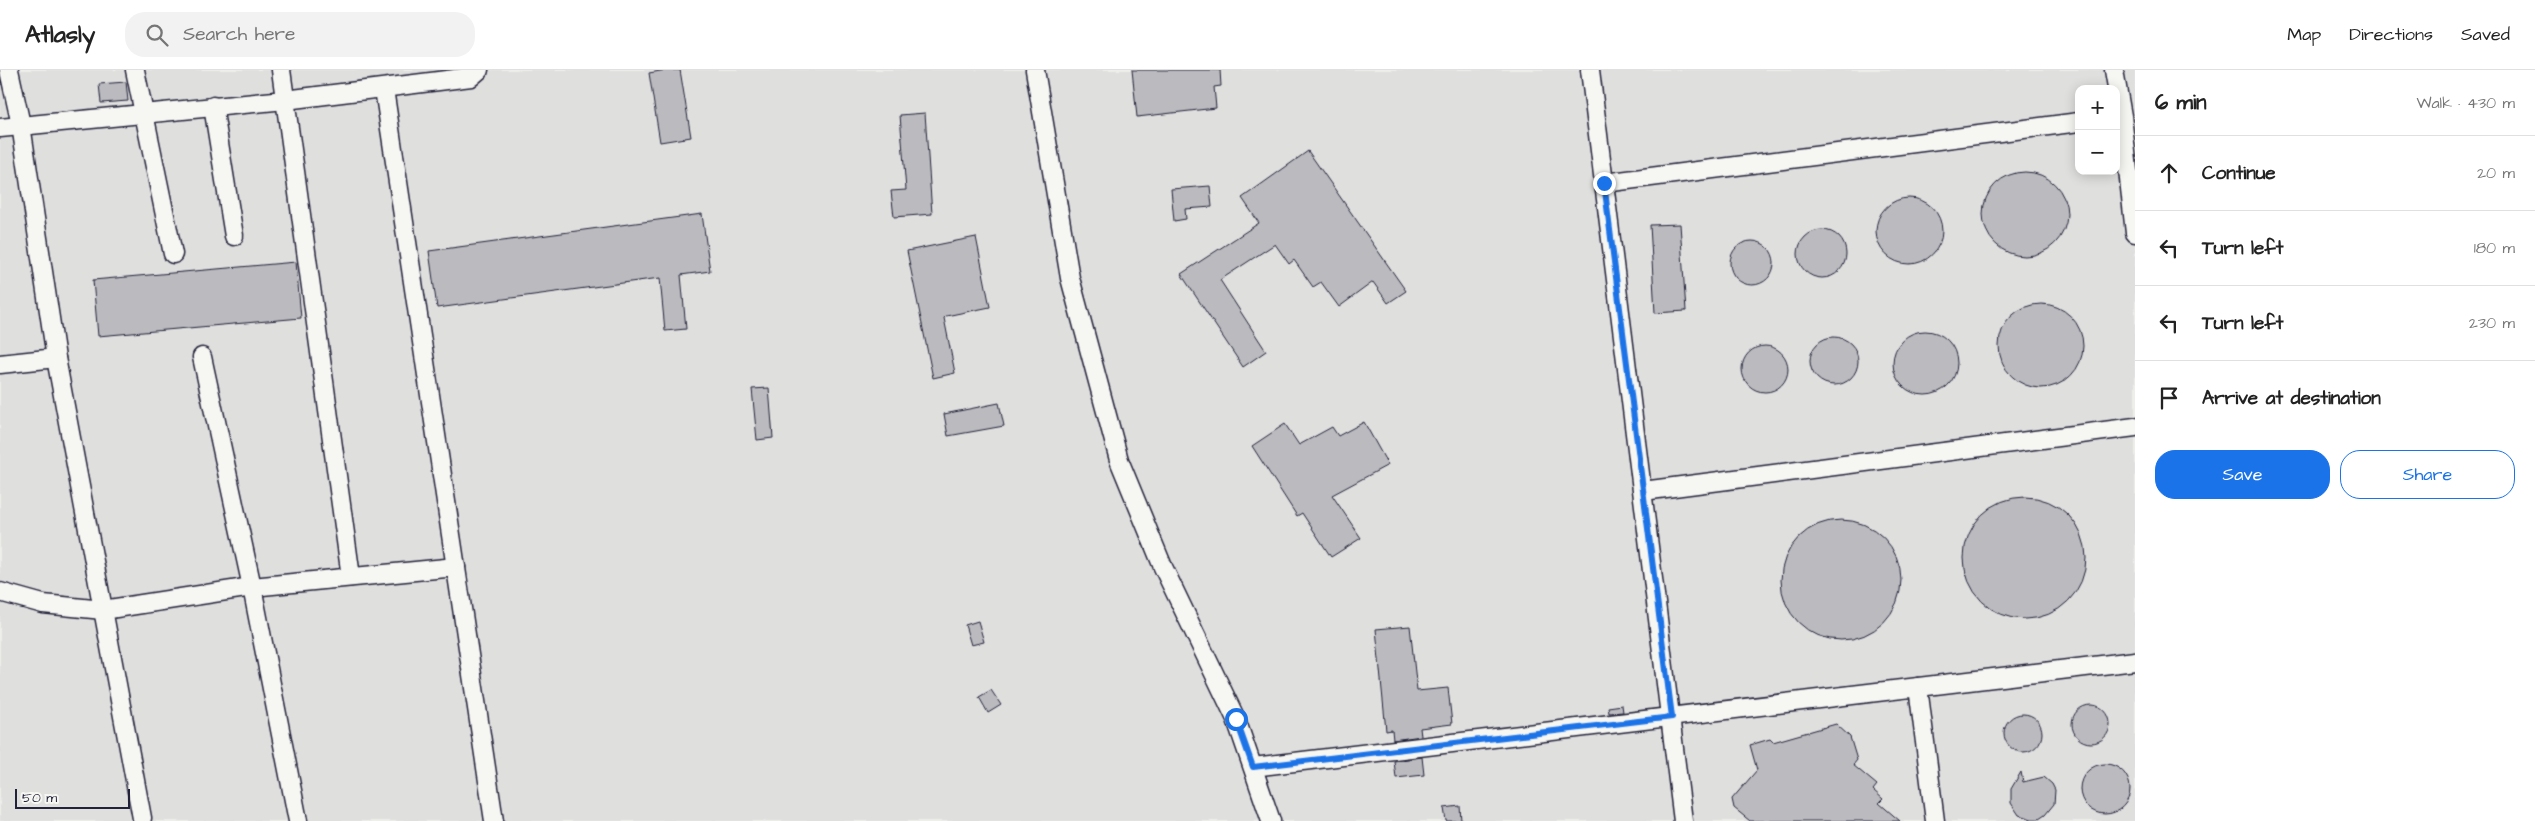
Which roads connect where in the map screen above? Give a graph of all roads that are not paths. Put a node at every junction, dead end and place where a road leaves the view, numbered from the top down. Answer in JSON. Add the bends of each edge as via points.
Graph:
{"nodes":[{"id":1,"x":9,"y":70,"type":"edge"},
{"id":2,"x":135,"y":70,"type":"edge"},
{"id":3,"x":281,"y":70,"type":"edge"},
{"id":4,"x":1035,"y":70,"type":"edge"},
{"id":5,"x":1590,"y":70,"type":"edge"},
{"id":6,"x":2114,"y":70,"type":"edge"},
{"id":7,"x":473,"y":72,"type":"edge"},
{"id":8,"x":384,"y":89,"type":"junction"},
{"id":9,"x":285,"y":100,"type":"junction"},
{"id":10,"x":213,"y":106,"type":"junction"},
{"id":11,"x":144,"y":112,"type":"junction"},
{"id":12,"x":2124,"y":116,"type":"edge"},
{"id":13,"x":2075,"y":123,"type":"edge"},
{"id":14,"x":21,"y":125,"type":"junction"},
{"id":15,"x":0,"y":128,"type":"edge"},
{"id":16,"x":1604,"y":183,"type":"junction"},
{"id":17,"x":2135,"y":233,"type":"edge"},
{"id":18,"x":234,"y":236,"type":"dead end"},
{"id":19,"x":173,"y":254,"type":"dead end"},
{"id":20,"x":202,"y":357,"type":"dead end"},
{"id":21,"x":56,"y":358,"type":"junction"},
{"id":22,"x":0,"y":364,"type":"edge"},
{"id":23,"x":2135,"y":427,"type":"edge"},
{"id":24,"x":1643,"y":491,"type":"junction"},
{"id":25,"x":456,"y":567,"type":"junction"},
{"id":26,"x":351,"y":576,"type":"junction"},
{"id":27,"x":252,"y":587,"type":"junction"},
{"id":28,"x":0,"y":592,"type":"edge"},
{"id":29,"x":104,"y":610,"type":"junction"},
{"id":30,"x":2135,"y":661,"type":"edge"},
{"id":31,"x":1918,"y":687,"type":"junction"},
{"id":32,"x":1672,"y":717,"type":"junction"},
{"id":33,"x":1253,"y":767,"type":"junction"},
{"id":34,"x":142,"y":818,"type":"dead end"},
{"id":35,"x":298,"y":821,"type":"edge"},
{"id":36,"x":494,"y":821,"type":"edge"},
{"id":37,"x":1271,"y":821,"type":"edge"},
{"id":38,"x":1684,"y":821,"type":"edge"},
{"id":39,"x":1935,"y":821,"type":"edge"}],
"edges":[{"from":1,"to":14,"type":"lane"},
{"from":2,"to":11,"type":"lane"},
{"from":3,"to":9,"type":"lane"},
{"from":4,"to":33,"type":"lane","via":[[1070,278],[1118,460],[1163,566],[1236,719]]},
{"from":5,"to":16,"type":"lane"},
{"from":6,"to":12,"type":"lane"},
{"from":7,"to":8,"type":"lane"},
{"from":8,"to":9,"type":"lane"},
{"from":8,"to":25,"type":"lane"},
{"from":9,"to":10,"type":"lane"},
{"from":9,"to":26,"type":"lane"},
{"from":10,"to":11,"type":"lane"},
{"from":10,"to":18,"type":"lane"},
{"from":11,"to":14,"type":"lane"},
{"from":11,"to":19,"type":"lane"},
{"from":12,"to":17,"type":"lane"},
{"from":13,"to":16,"type":"lane"},
{"from":14,"to":15,"type":"lane"},
{"from":14,"to":21,"type":"lane"},
{"from":16,"to":24,"type":"lane"},
{"from":20,"to":27,"type":"lane"},
{"from":21,"to":22,"type":"lane"},
{"from":21,"to":29,"type":"lane"},
{"from":23,"to":24,"type":"lane"},
{"from":24,"to":32,"type":"lane"},
{"from":25,"to":26,"type":"lane"},
{"from":25,"to":36,"type":"lane"},
{"from":26,"to":27,"type":"lane"},
{"from":27,"to":29,"type":"lane"},
{"from":27,"to":35,"type":"lane"},
{"from":28,"to":29,"type":"lane","via":[[43,604]]},
{"from":29,"to":34,"type":"lane"},
{"from":30,"to":31,"type":"lane"},
{"from":31,"to":32,"type":"lane"},
{"from":31,"to":39,"type":"lane"},
{"from":32,"to":33,"type":"lane"},
{"from":32,"to":38,"type":"lane"},
{"from":33,"to":37,"type":"lane"}]}
